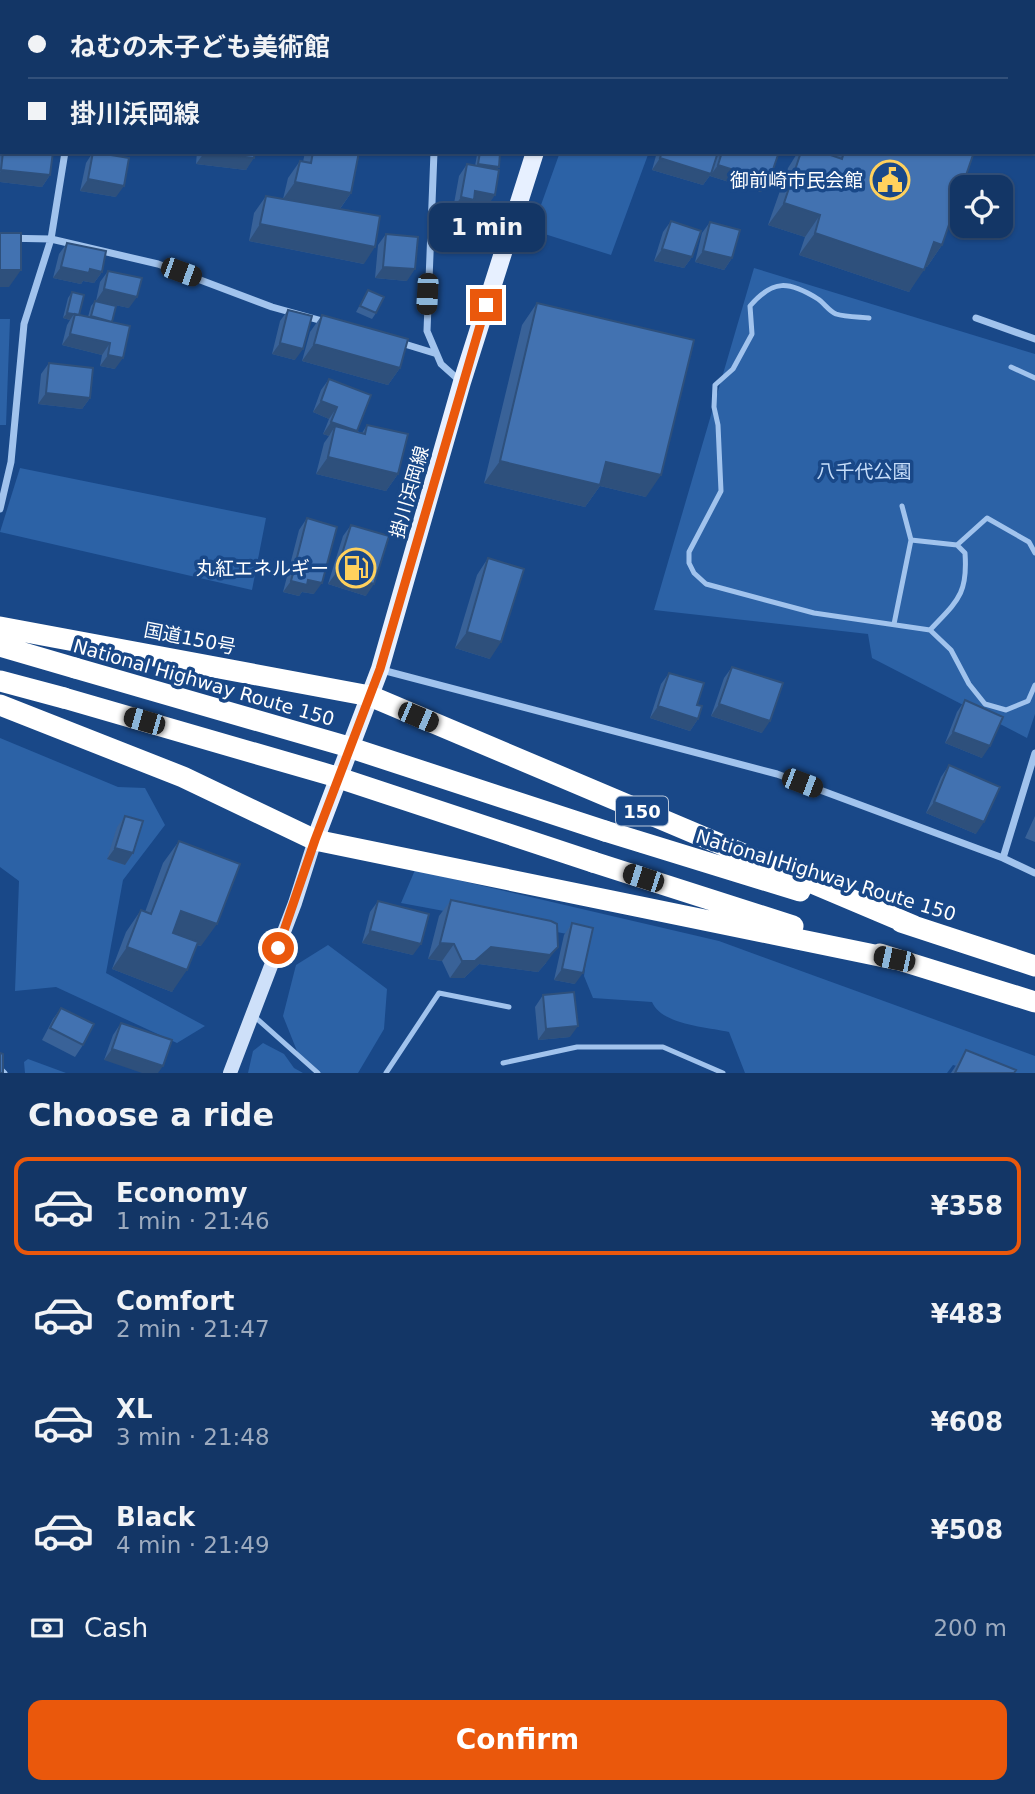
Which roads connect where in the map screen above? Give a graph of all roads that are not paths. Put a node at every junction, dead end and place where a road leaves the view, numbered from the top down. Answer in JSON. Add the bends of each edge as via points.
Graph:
{"nodes":[{"id":1,"x":65,"y":154,"type":"edge"},
{"id":2,"x":434,"y":154,"type":"edge"},
{"id":3,"x":535,"y":154,"type":"edge"},
{"id":4,"x":0,"y":238,"type":"edge"},
{"id":5,"x":51,"y":239,"type":"junction"},
{"id":6,"x":869,"y":318,"type":"dead end"},
{"id":7,"x":976,"y":318,"type":"dead end"},
{"id":8,"x":340,"y":326,"type":"edge"},
{"id":9,"x":1035,"y":339,"type":"edge"},
{"id":10,"x":394,"y":341,"type":"edge"},
{"id":11,"x":434,"y":353,"type":"junction"},
{"id":12,"x":1011,"y":367,"type":"dead end"},
{"id":13,"x":1035,"y":378,"type":"edge"},
{"id":14,"x":461,"y":382,"type":"junction"},
{"id":15,"x":902,"y":506,"type":"dead end"},
{"id":16,"x":0,"y":509,"type":"edge"},
{"id":17,"x":911,"y":540,"type":"junction"},
{"id":18,"x":957,"y":545,"type":"junction"},
{"id":19,"x":1034,"y":550,"type":"edge"},
{"id":20,"x":894,"y":624,"type":"junction"},
{"id":21,"x":0,"y":627,"type":"edge"},
{"id":22,"x":930,"y":630,"type":"junction"},
{"id":23,"x":0,"y":646,"type":"edge"},
{"id":24,"x":380,"y":669,"type":"junction"},
{"id":25,"x":0,"y":681,"type":"edge"},
{"id":26,"x":1035,"y":685,"type":"edge"},
{"id":27,"x":370,"y":696,"type":"junction"},
{"id":28,"x":0,"y":705,"type":"edge"},
{"id":29,"x":1035,"y":752,"type":"edge"},
{"id":30,"x":315,"y":840,"type":"junction"},
{"id":31,"x":1003,"y":858,"type":"junction"},
{"id":32,"x":1035,"y":873,"type":"edge"},
{"id":33,"x":914,"y":926,"type":"junction"},
{"id":34,"x":894,"y":959,"type":"junction"},
{"id":35,"x":1035,"y":966,"type":"edge"},
{"id":36,"x":1035,"y":1002,"type":"edge"},
{"id":37,"x":509,"y":1007,"type":"dead end"},
{"id":38,"x":252,"y":1015,"type":"junction"},
{"id":39,"x":503,"y":1063,"type":"dead end"},
{"id":40,"x":0,"y":1068,"type":"edge"},
{"id":41,"x":5,"y":1073,"type":"edge"},
{"id":42,"x":230,"y":1073,"type":"edge"},
{"id":43,"x":318,"y":1073,"type":"edge"},
{"id":44,"x":386,"y":1073,"type":"edge"},
{"id":45,"x":723,"y":1073,"type":"edge"}],
"edges":[{"from":1,"to":5,"type":"street"},
{"from":2,"to":11,"type":"street","via":[[426,319]]},
{"from":3,"to":14,"type":"main road","name":"掛川浜岡線"},
{"from":4,"to":5,"type":"street"},
{"from":5,"to":8,"type":"street","via":[[158,264],[272,307]]},
{"from":5,"to":16,"type":"street","via":[[24,324],[11,461]]},
{"from":6,"to":20,"type":"lane","via":[[835,313],[818,299],[788,286],[764,289],[750,306],[752,334],[733,369],[715,385],[721,491],[697,532],[689,563],[706,584],[839,619]]},
{"from":7,"to":9,"type":"street"},
{"from":10,"to":11,"type":"street"},
{"from":11,"to":14,"type":"street"},
{"from":12,"to":13,"type":"lane"},
{"from":14,"to":24,"type":"main road","name":"掛川浜岡線"},
{"from":15,"to":17,"type":"lane"},
{"from":17,"to":18,"type":"lane"},
{"from":17,"to":20,"type":"lane"},
{"from":18,"to":19,"type":"lane","via":[[986,518],[1029,541]]},
{"from":18,"to":22,"type":"lane","via":[[965,553],[964,587]]},
{"from":20,"to":22,"type":"lane"},
{"from":21,"to":27,"type":"highway","name":"国道150号","number":"150"},
{"from":22,"to":26,"type":"lane","via":[[951,650],[985,704],[1006,710],[1028,701]]},
{"from":23,"to":33,"type":"highway","name":"National Highway Route 150","number":"150","bridge":true,"via":[[342,746]]},
{"from":24,"to":27,"type":"main road","name":"掛川浜岡線"},
{"from":24,"to":31,"type":"street","via":[[777,774]]},
{"from":25,"to":34,"type":"highway","bridge":true,"via":[[330,775]]},
{"from":27,"to":30,"type":"main road","name":"掛川浜岡線"},
{"from":27,"to":33,"type":"highway","number":"150"},
{"from":28,"to":30,"type":"highway","via":[[183,777]]},
{"from":29,"to":31,"type":"street"},
{"from":30,"to":34,"type":"highway"},
{"from":30,"to":38,"type":"street"},
{"from":31,"to":32,"type":"street"},
{"from":33,"to":35,"type":"highway","name":"National Highway Route 150","number":"150"},
{"from":34,"to":36,"type":"highway"},
{"from":37,"to":44,"type":"lane","via":[[439,993]]},
{"from":38,"to":42,"type":"street"},
{"from":38,"to":43,"type":"lane"},
{"from":39,"to":45,"type":"lane","via":[[578,1047],[663,1047]]},
{"from":40,"to":41,"type":"lane"}]}
